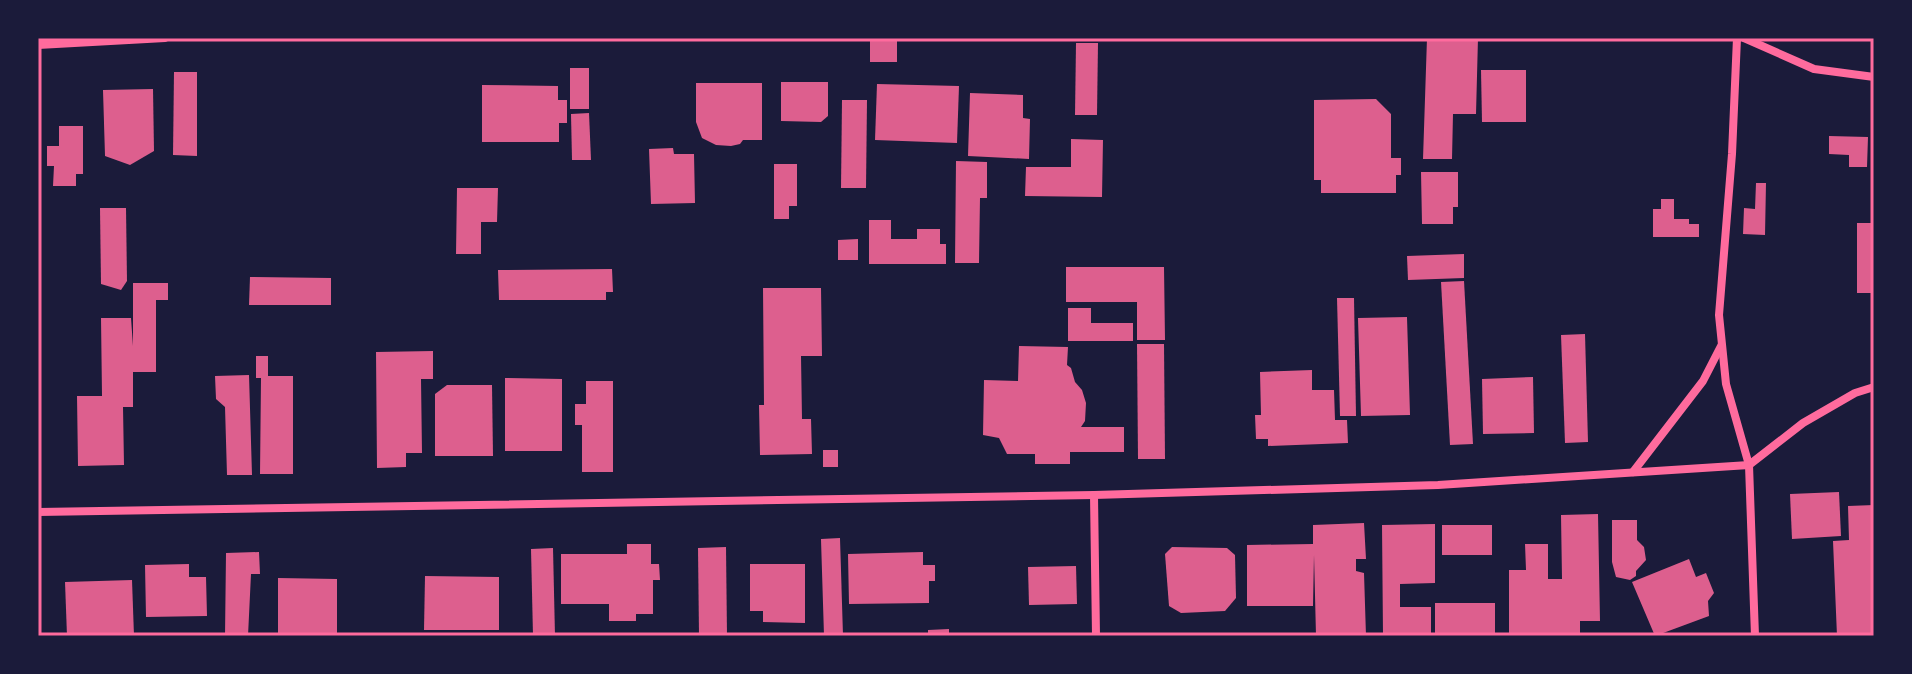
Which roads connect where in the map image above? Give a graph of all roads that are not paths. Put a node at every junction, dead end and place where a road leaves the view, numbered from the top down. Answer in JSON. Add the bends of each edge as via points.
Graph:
{"nodes":[{"id":1,"x":165,"y":38,"type":"edge"},
{"id":2,"x":1737,"y":38,"type":"edge"},
{"id":3,"x":1744,"y":38,"type":"edge"},
{"id":4,"x":38,"y":45,"type":"edge"},
{"id":5,"x":1874,"y":77,"type":"edge"},
{"id":6,"x":1722,"y":345,"type":"junction"},
{"id":7,"x":1874,"y":387,"type":"edge"},
{"id":8,"x":1749,"y":465,"type":"junction"},
{"id":9,"x":1633,"y":472,"type":"junction"},
{"id":10,"x":1094,"y":495,"type":"junction"},
{"id":11,"x":38,"y":512,"type":"edge"},
{"id":12,"x":1096,"y":636,"type":"edge"},
{"id":13,"x":1755,"y":636,"type":"edge"}],
"edges":[{"from":1,"to":4,"type":"street"},
{"from":2,"to":6,"type":"street","via":[[1719,315]]},
{"from":3,"to":5,"type":"street","via":[[1814,69]]},
{"from":6,"to":8,"type":"street","via":[[1726,384]]},
{"from":6,"to":9,"type":"street","via":[[1703,381]]},
{"from":7,"to":8,"type":"street","via":[[1803,423]]},
{"from":8,"to":9,"type":"street"},
{"from":8,"to":13,"type":"street"},
{"from":9,"to":10,"type":"street","via":[[1438,485]]},
{"from":10,"to":11,"type":"street"},
{"from":10,"to":12,"type":"street"}]}
